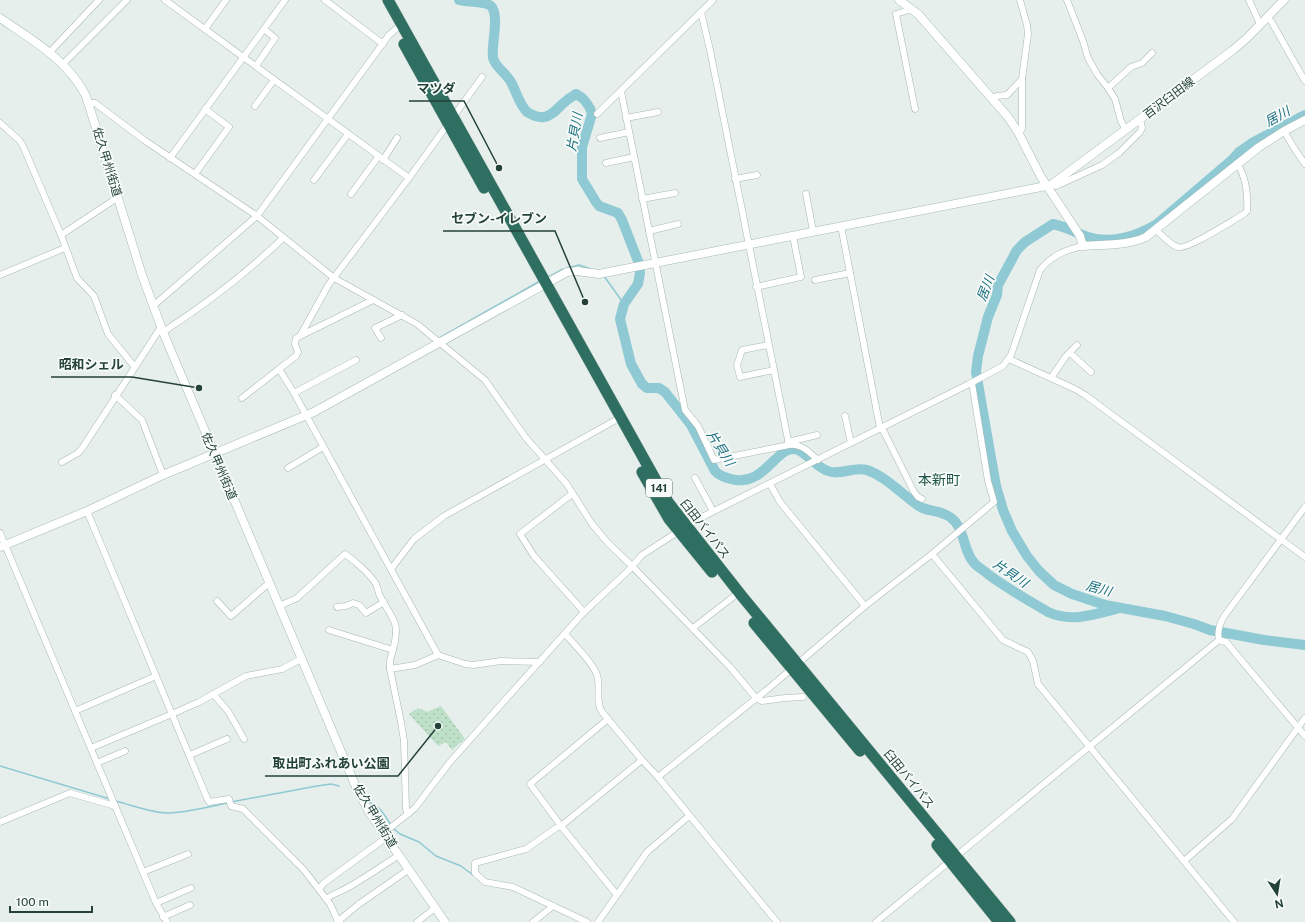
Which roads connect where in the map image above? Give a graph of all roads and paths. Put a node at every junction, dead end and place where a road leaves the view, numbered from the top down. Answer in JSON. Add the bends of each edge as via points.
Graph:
{"nodes":[{"id":1,"x":99,"y":0,"type":"edge"},
{"id":2,"x":127,"y":0,"type":"edge"},
{"id":3,"x":165,"y":0,"type":"edge"},
{"id":4,"x":226,"y":0,"type":"edge"},
{"id":5,"x":285,"y":0,"type":"edge"},
{"id":6,"x":380,"y":0,"type":"edge"},
{"id":7,"x":388,"y":0,"type":"edge"},
{"id":8,"x":713,"y":0,"type":"edge"},
{"id":9,"x":899,"y":0,"type":"edge"},
{"id":10,"x":1020,"y":0,"type":"edge"},
{"id":11,"x":1067,"y":0,"type":"edge"},
{"id":12,"x":1249,"y":0,"type":"edge"},
{"id":13,"x":1284,"y":0,"type":"edge"},
{"id":14,"x":329,"y":1,"type":"edge"},
{"id":15,"x":912,"y":9,"type":"junction"},
{"id":16,"x":701,"y":12,"type":"junction"},
{"id":17,"x":1267,"y":16,"type":"junction"},
{"id":18,"x":0,"y":18,"type":"edge"},
{"id":19,"x":1260,"y":24,"type":"junction"},
{"id":20,"x":205,"y":29,"type":"junction"},
{"id":21,"x":264,"y":29,"type":"junction"},
{"id":22,"x":396,"y":30,"type":"junction"},
{"id":23,"x":383,"y":44,"type":"junction"},
{"id":24,"x":49,"y":53,"type":"junction"},
{"id":25,"x":1152,"y":53,"type":"dead end"},
{"id":26,"x":244,"y":57,"type":"junction"},
{"id":27,"x":63,"y":64,"type":"junction"},
{"id":28,"x":256,"y":66,"type":"junction"},
{"id":29,"x":482,"y":77,"type":"dead end"},
{"id":30,"x":1022,"y":79,"type":"junction"},
{"id":31,"x":274,"y":80,"type":"junction"},
{"id":32,"x":1305,"y":81,"type":"edge"},
{"id":33,"x":1108,"y":88,"type":"junction"},
{"id":34,"x":621,"y":91,"type":"junction"},
{"id":35,"x":992,"y":98,"type":"junction"},
{"id":36,"x":89,"y":103,"type":"junction"},
{"id":37,"x":255,"y":106,"type":"dead end"},
{"id":38,"x":915,"y":109,"type":"dead end"},
{"id":39,"x":205,"y":110,"type":"junction"},
{"id":40,"x":658,"y":112,"type":"dead end"},
{"id":41,"x":597,"y":114,"type":"dead end"},
{"id":42,"x":626,"y":118,"type":"junction"},
{"id":43,"x":328,"y":119,"type":"junction"},
{"id":44,"x":1140,"y":119,"type":"junction"},
{"id":45,"x":451,"y":120,"type":"junction"},
{"id":46,"x":1305,"y":120,"type":"edge"},
{"id":47,"x":0,"y":124,"type":"edge"},
{"id":48,"x":1126,"y":130,"type":"junction"},
{"id":49,"x":1284,"y":131,"type":"junction"},
{"id":50,"x":629,"y":132,"type":"junction"},
{"id":51,"x":1018,"y":132,"type":"junction"},
{"id":52,"x":348,"y":134,"type":"junction"},
{"id":53,"x":397,"y":138,"type":"dead end"},
{"id":54,"x":600,"y":138,"type":"dead end"},
{"id":55,"x":634,"y":157,"type":"junction"},
{"id":56,"x":170,"y":158,"type":"junction"},
{"id":57,"x":381,"y":158,"type":"junction"},
{"id":58,"x":606,"y":163,"type":"dead end"},
{"id":59,"x":1237,"y":163,"type":"junction"},
{"id":60,"x":1305,"y":164,"type":"edge"},
{"id":61,"x":195,"y":174,"type":"junction"},
{"id":62,"x":756,"y":175,"type":"dead end"},
{"id":63,"x":409,"y":178,"type":"junction"},
{"id":64,"x":735,"y":179,"type":"junction"},
{"id":65,"x":314,"y":180,"type":"dead end"},
{"id":66,"x":1050,"y":185,"type":"junction"},
{"id":67,"x":675,"y":193,"type":"dead end"},
{"id":68,"x":351,"y":194,"type":"dead end"},
{"id":69,"x":806,"y":194,"type":"dead end"},
{"id":70,"x":118,"y":198,"type":"junction"},
{"id":71,"x":642,"y":199,"type":"junction"},
{"id":72,"x":257,"y":216,"type":"junction"},
{"id":73,"x":678,"y":224,"type":"dead end"},
{"id":74,"x":841,"y":226,"type":"junction"},
{"id":75,"x":649,"y":230,"type":"junction"},
{"id":76,"x":1156,"y":230,"type":"junction"},
{"id":77,"x":813,"y":231,"type":"junction"},
{"id":78,"x":61,"y":235,"type":"junction"},
{"id":79,"x":793,"y":236,"type":"junction"},
{"id":80,"x":283,"y":238,"type":"junction"},
{"id":81,"x":748,"y":245,"type":"junction"},
{"id":82,"x":1083,"y":246,"type":"junction"},
{"id":83,"x":66,"y":248,"type":"junction"},
{"id":84,"x":655,"y":262,"type":"junction"},
{"id":85,"x":850,"y":273,"type":"junction"},
{"id":86,"x":0,"y":275,"type":"edge"},
{"id":87,"x":334,"y":278,"type":"junction"},
{"id":88,"x":815,"y":280,"type":"dead end"},
{"id":89,"x":543,"y":286,"type":"junction"},
{"id":90,"x":756,"y":287,"type":"junction"},
{"id":91,"x":373,"y":300,"type":"junction"},
{"id":92,"x":153,"y":306,"type":"junction"},
{"id":93,"x":402,"y":315,"type":"junction"},
{"id":94,"x":162,"y":329,"type":"junction"},
{"id":95,"x":300,"y":336,"type":"junction"},
{"id":96,"x":381,"y":338,"type":"dead end"},
{"id":97,"x":439,"y":343,"type":"junction"},
{"id":98,"x":768,"y":345,"type":"junction"},
{"id":99,"x":1077,"y":345,"type":"dead end"},
{"id":100,"x":1070,"y":352,"type":"junction"},
{"id":101,"x":1009,"y":359,"type":"junction"},
{"id":102,"x":356,"y":360,"type":"dead end"},
{"id":103,"x":134,"y":366,"type":"junction"},
{"id":104,"x":280,"y":369,"type":"junction"},
{"id":105,"x":774,"y":370,"type":"junction"},
{"id":106,"x":1091,"y":372,"type":"dead end"},
{"id":107,"x":1051,"y":378,"type":"junction"},
{"id":108,"x":976,"y":381,"type":"junction"},
{"id":109,"x":294,"y":393,"type":"junction"},
{"id":110,"x":115,"y":395,"type":"junction"},
{"id":111,"x":242,"y":398,"type":"dead end"},
{"id":112,"x":306,"y":416,"type":"junction"},
{"id":113,"x":846,"y":416,"type":"dead end"},
{"id":114,"x":614,"y":421,"type":"junction"},
{"id":115,"x":880,"y":428,"type":"junction"},
{"id":116,"x":817,"y":435,"type":"dead end"},
{"id":117,"x":788,"y":443,"type":"junction"},
{"id":118,"x":851,"y":443,"type":"junction"},
{"id":119,"x":323,"y":448,"type":"junction"},
{"id":120,"x":214,"y":453,"type":"junction"},
{"id":121,"x":545,"y":459,"type":"junction"},
{"id":122,"x":817,"y":460,"type":"junction"},
{"id":123,"x":62,"y":462,"type":"dead end"},
{"id":124,"x":288,"y":468,"type":"dead end"},
{"id":125,"x":163,"y":474,"type":"junction"},
{"id":126,"x":695,"y":478,"type":"dead end"},
{"id":127,"x":770,"y":484,"type":"junction"},
{"id":128,"x":572,"y":494,"type":"junction"},
{"id":129,"x":922,"y":499,"type":"dead end"},
{"id":130,"x":1305,"y":507,"type":"edge"},
{"id":131,"x":87,"y":511,"type":"junction"},
{"id":132,"x":713,"y":511,"type":"junction"},
{"id":133,"x":682,"y":528,"type":"junction"},
{"id":134,"x":0,"y":533,"type":"edge"},
{"id":135,"x":1281,"y":539,"type":"junction"},
{"id":136,"x":3,"y":546,"type":"edge"},
{"id":137,"x":932,"y":554,"type":"junction"},
{"id":138,"x":1305,"y":557,"type":"edge"},
{"id":139,"x":632,"y":566,"type":"junction"},
{"id":140,"x":391,"y":569,"type":"junction"},
{"id":141,"x":269,"y":583,"type":"junction"},
{"id":142,"x":733,"y":597,"type":"junction"},
{"id":143,"x":217,"y":601,"type":"dead end"},
{"id":144,"x":384,"y":602,"type":"junction"},
{"id":145,"x":279,"y":606,"type":"junction"},
{"id":146,"x":865,"y":606,"type":"junction"},
{"id":147,"x":337,"y":607,"type":"dead end"},
{"id":148,"x":584,"y":612,"type":"junction"},
{"id":149,"x":693,"y":628,"type":"junction"},
{"id":150,"x":329,"y":630,"type":"dead end"},
{"id":151,"x":565,"y":634,"type":"junction"},
{"id":152,"x":1218,"y":638,"type":"junction"},
{"id":153,"x":393,"y":650,"type":"junction"},
{"id":154,"x":438,"y":655,"type":"junction"},
{"id":155,"x":301,"y":659,"type":"junction"},
{"id":156,"x":540,"y":662,"type":"junction"},
{"id":157,"x":795,"y":667,"type":"junction"},
{"id":158,"x":390,"y":669,"type":"junction"},
{"id":159,"x":156,"y":676,"type":"junction"},
{"id":160,"x":213,"y":694,"type":"junction"},
{"id":161,"x":803,"y":697,"type":"dead end"},
{"id":162,"x":756,"y":698,"type":"junction"},
{"id":163,"x":76,"y":711,"type":"junction"},
{"id":164,"x":172,"y":714,"type":"junction"},
{"id":165,"x":1305,"y":718,"type":"edge"},
{"id":166,"x":608,"y":719,"type":"junction"},
{"id":167,"x":1298,"y":728,"type":"junction"},
{"id":168,"x":1305,"y":736,"type":"edge"},
{"id":169,"x":227,"y":739,"type":"dead end"},
{"id":170,"x":244,"y":739,"type":"dead end"},
{"id":171,"x":1090,"y":746,"type":"junction"},
{"id":172,"x":91,"y":748,"type":"junction"},
{"id":173,"x":125,"y":751,"type":"dead end"},
{"id":174,"x":190,"y":755,"type":"junction"},
{"id":175,"x":642,"y":760,"type":"junction"},
{"id":176,"x":97,"y":763,"type":"junction"},
{"id":177,"x":658,"y":777,"type":"junction"},
{"id":178,"x":113,"y":802,"type":"junction"},
{"id":179,"x":408,"y":814,"type":"junction"},
{"id":180,"x":689,"y":816,"type":"junction"},
{"id":181,"x":0,"y":822,"type":"edge"},
{"id":182,"x":561,"y":826,"type":"junction"},
{"id":183,"x":386,"y":835,"type":"junction"},
{"id":184,"x":188,"y":854,"type":"dead end"},
{"id":185,"x":399,"y":855,"type":"junction"},
{"id":186,"x":953,"y":859,"type":"junction"},
{"id":187,"x":1184,"y":861,"type":"junction"},
{"id":188,"x":475,"y":864,"type":"junction"},
{"id":189,"x":468,"y":865,"type":"dead end"},
{"id":190,"x":408,"y":870,"type":"junction"},
{"id":191,"x":143,"y":872,"type":"junction"},
{"id":192,"x":191,"y":888,"type":"dead end"},
{"id":193,"x":319,"y":889,"type":"junction"},
{"id":194,"x":617,"y":895,"type":"junction"},
{"id":195,"x":326,"y":899,"type":"junction"},
{"id":196,"x":156,"y":903,"type":"junction"},
{"id":197,"x":190,"y":905,"type":"dead end"},
{"id":198,"x":552,"y":907,"type":"junction"},
{"id":199,"x":435,"y":908,"type":"junction"},
{"id":200,"x":165,"y":920,"type":"edge"},
{"id":201,"x":339,"y":922,"type":"edge"},
{"id":202,"x":417,"y":922,"type":"edge"},
{"id":203,"x":445,"y":922,"type":"edge"},
{"id":204,"x":533,"y":922,"type":"edge"},
{"id":205,"x":587,"y":922,"type":"edge"},
{"id":206,"x":598,"y":922,"type":"edge"},
{"id":207,"x":777,"y":922,"type":"edge"},
{"id":208,"x":876,"y":922,"type":"edge"},
{"id":209,"x":999,"y":922,"type":"edge"},
{"id":210,"x":1010,"y":922,"type":"edge"},
{"id":211,"x":1234,"y":922,"type":"edge"}],
"edges":[{"from":1,"to":24,"type":"street"},
{"from":2,"to":27,"type":"street"},
{"from":3,"to":20,"type":"street"},
{"from":4,"to":20,"type":"street"},
{"from":5,"to":21,"type":"street"},
{"from":6,"to":22,"type":"highway","name":"臼田バイパス","number":"141"},
{"from":7,"to":45,"type":"highway","name":"臼田バイパス","number":"141"},
{"from":8,"to":16,"type":"street"},
{"from":9,"to":15,"type":"street"},
{"from":10,"to":30,"type":"street","via":[[1028,34]]},
{"from":11,"to":33,"type":"street","via":[[1088,58]]},
{"from":12,"to":19,"type":"street"},
{"from":13,"to":17,"type":"street","name":"百沢臼田線"},
{"from":14,"to":23,"type":"street"},
{"from":15,"to":35,"type":"street"},
{"from":15,"to":38,"type":"street","via":[[896,14]]},
{"from":16,"to":34,"type":"street"},
{"from":16,"to":64,"type":"street"},
{"from":17,"to":19,"type":"street","name":"百沢臼田線"},
{"from":17,"to":32,"type":"street"},
{"from":18,"to":24,"type":"street","name":"佐久甲州街道"},
{"from":19,"to":44,"type":"street","name":"百沢臼田線","via":[[1233,50]]},
{"from":20,"to":26,"type":"street"},
{"from":21,"to":26,"type":"street"},
{"from":21,"to":28,"type":"street","via":[[275,38]]},
{"from":22,"to":23,"type":"street"},
{"from":22,"to":45,"type":"highway","name":"臼田バイパス","number":"141"},
{"from":23,"to":43,"type":"street"},
{"from":24,"to":27,"type":"street","name":"佐久甲州街道"},
{"from":25,"to":33,"type":"street","via":[[1142,63],[1128,69]]},
{"from":26,"to":28,"type":"street"},
{"from":26,"to":39,"type":"street"},
{"from":27,"to":36,"type":"street","name":"佐久甲州街道"},
{"from":28,"to":31,"type":"street"},
{"from":29,"to":45,"type":"street"},
{"from":30,"to":35,"type":"street","via":[[1007,95]]},
{"from":30,"to":51,"type":"street","via":[[1022,129]]},
{"from":31,"to":37,"type":"street"},
{"from":31,"to":43,"type":"street"},
{"from":33,"to":48,"type":"street","via":[[1115,99]]},
{"from":34,"to":41,"type":"street"},
{"from":34,"to":42,"type":"street"},
{"from":35,"to":51,"type":"street"},
{"from":36,"to":56,"type":"street","via":[[94,103]]},
{"from":36,"to":70,"type":"street","name":"佐久甲州街道"},
{"from":39,"to":56,"type":"street"},
{"from":39,"to":61,"type":"street","via":[[229,127]]},
{"from":40,"to":42,"type":"street"},
{"from":42,"to":50,"type":"street"},
{"from":43,"to":52,"type":"street"},
{"from":43,"to":72,"type":"street"},
{"from":44,"to":48,"type":"street","name":"百沢臼田線"},
{"from":44,"to":66,"type":"street","via":[[1140,132],[1110,160],[1056,186]]},
{"from":45,"to":63,"type":"street"},
{"from":45,"to":89,"type":"highway","name":"臼田バイパス","number":"141"},
{"from":46,"to":49,"type":"street"},
{"from":47,"to":78,"type":"street","via":[[23,146]]},
{"from":48,"to":66,"type":"street","name":"百沢臼田線"},
{"from":49,"to":59,"type":"street"},
{"from":49,"to":60,"type":"street"},
{"from":50,"to":54,"type":"street"},
{"from":50,"to":55,"type":"street"},
{"from":51,"to":66,"type":"street","via":[[1034,165]]},
{"from":52,"to":57,"type":"street"},
{"from":52,"to":65,"type":"street"},
{"from":53,"to":57,"type":"street"},
{"from":55,"to":58,"type":"street"},
{"from":55,"to":71,"type":"street"},
{"from":56,"to":61,"type":"street"},
{"from":57,"to":63,"type":"street"},
{"from":57,"to":68,"type":"street"},
{"from":59,"to":76,"type":"street"},
{"from":59,"to":76,"type":"street","via":[[1246,190],[1247,211],[1244,214],[1183,248],[1179,248]]},
{"from":61,"to":72,"type":"street"},
{"from":62,"to":64,"type":"street"},
{"from":63,"to":87,"type":"street"},
{"from":64,"to":81,"type":"street"},
{"from":66,"to":74,"type":"street"},
{"from":66,"to":82,"type":"street"},
{"from":67,"to":71,"type":"street"},
{"from":69,"to":77,"type":"street"},
{"from":70,"to":78,"type":"street"},
{"from":70,"to":92,"type":"street","name":"佐久甲州街道"},
{"from":71,"to":75,"type":"street"},
{"from":72,"to":80,"type":"street"},
{"from":72,"to":92,"type":"street"},
{"from":73,"to":75,"type":"street"},
{"from":74,"to":77,"type":"street"},
{"from":74,"to":85,"type":"street"},
{"from":75,"to":84,"type":"street"},
{"from":76,"to":82,"type":"street","via":[[1135,241]]},
{"from":77,"to":79,"type":"street"},
{"from":78,"to":83,"type":"street"},
{"from":79,"to":81,"type":"street"},
{"from":79,"to":90,"type":"street","via":[[801,277]]},
{"from":80,"to":87,"type":"street"},
{"from":80,"to":94,"type":"street","via":[[211,300]]},
{"from":81,"to":84,"type":"street"},
{"from":81,"to":90,"type":"street"},
{"from":82,"to":101,"type":"street","via":[[1058,254],[1040,270]]},
{"from":83,"to":86,"type":"street"},
{"from":83,"to":103,"type":"street","via":[[77,278],[94,296],[108,334]]},
{"from":84,"to":89,"type":"street","via":[[599,274],[571,272]]},
{"from":84,"to":117,"type":"street","via":[[685,410],[698,426],[714,460]]},
{"from":85,"to":88,"type":"street"},
{"from":85,"to":115,"type":"street"},
{"from":87,"to":91,"type":"street"},
{"from":87,"to":95,"type":"street"},
{"from":89,"to":97,"type":"street"},
{"from":89,"to":114,"type":"highway","name":"臼田バイパス","number":"141"},
{"from":89,"to":133,"type":"highway","name":"臼田バイパス","number":"141"},
{"from":90,"to":98,"type":"street"},
{"from":91,"to":93,"type":"street"},
{"from":91,"to":95,"type":"street"},
{"from":92,"to":94,"type":"street","name":"佐久甲州街道"},
{"from":93,"to":96,"type":"street","via":[[375,328]]},
{"from":93,"to":97,"type":"street"},
{"from":94,"to":103,"type":"street"},
{"from":94,"to":120,"type":"street","name":"佐久甲州街道"},
{"from":95,"to":104,"type":"street","via":[[295,340],[298,352],[296,356]]},
{"from":97,"to":112,"type":"street"},
{"from":97,"to":121,"type":"street","via":[[485,380],[514,423]]},
{"from":98,"to":105,"type":"street"},
{"from":98,"to":105,"type":"street","via":[[742,350],[737,365],[740,377]]},
{"from":99,"to":100,"type":"street"},
{"from":100,"to":106,"type":"street"},
{"from":100,"to":107,"type":"street"},
{"from":101,"to":107,"type":"street"},
{"from":101,"to":108,"type":"street","via":[[1003,366]]},
{"from":102,"to":109,"type":"street"},
{"from":103,"to":110,"type":"street"},
{"from":104,"to":109,"type":"street"},
{"from":104,"to":111,"type":"street"},
{"from":105,"to":117,"type":"street"},
{"from":107,"to":135,"type":"street","via":[[1085,395]]},
{"from":108,"to":115,"type":"street"},
{"from":108,"to":137,"type":"street","via":[[988,482],[994,502]]},
{"from":109,"to":112,"type":"street"},
{"from":110,"to":123,"type":"street","via":[[78,453]]},
{"from":110,"to":125,"type":"street","via":[[142,420]]},
{"from":112,"to":119,"type":"street"},
{"from":112,"to":120,"type":"street"},
{"from":113,"to":118,"type":"street"},
{"from":114,"to":121,"type":"street"},
{"from":114,"to":133,"type":"highway","name":"臼田バイパス","number":"141","via":[[661,506]]},
{"from":115,"to":118,"type":"street"},
{"from":115,"to":129,"type":"street","via":[[914,492]]},
{"from":116,"to":117,"type":"street"},
{"from":117,"to":122,"type":"street","via":[[807,450]]},
{"from":118,"to":122,"type":"street"},
{"from":119,"to":124,"type":"street"},
{"from":119,"to":140,"type":"street"},
{"from":120,"to":125,"type":"street"},
{"from":120,"to":141,"type":"street","name":"佐久甲州街道"},
{"from":121,"to":128,"type":"street"},
{"from":121,"to":140,"type":"street","via":[[456,508],[433,524],[414,539]]},
{"from":122,"to":127,"type":"street"},
{"from":125,"to":131,"type":"street"},
{"from":126,"to":132,"type":"street"},
{"from":127,"to":132,"type":"street"},
{"from":127,"to":146,"type":"street","via":[[780,502]]},
{"from":128,"to":139,"type":"street","via":[[592,524]]},
{"from":128,"to":148,"type":"street","via":[[520,534],[534,556]]},
{"from":130,"to":135,"type":"street"},
{"from":131,"to":136,"type":"street"},
{"from":131,"to":159,"type":"street"},
{"from":132,"to":133,"type":"street"},
{"from":133,"to":139,"type":"street","via":[[642,555]]},
{"from":133,"to":142,"type":"highway","name":"臼田バイパス","number":"141"},
{"from":133,"to":157,"type":"highway","name":"臼田バイパス","number":"141"},
{"from":134,"to":136,"type":"street"},
{"from":135,"to":138,"type":"street"},
{"from":135,"to":152,"type":"street","via":[[1225,615]]},
{"from":136,"to":163,"type":"street"},
{"from":137,"to":146,"type":"street"},
{"from":137,"to":171,"type":"street","via":[[1003,640],[1028,652],[1033,661],[1038,684]]},
{"from":139,"to":148,"type":"street"},
{"from":139,"to":149,"type":"street"},
{"from":140,"to":154,"type":"street"},
{"from":141,"to":143,"type":"street","via":[[231,616]]},
{"from":141,"to":145,"type":"street","name":"佐久甲州街道"},
{"from":142,"to":149,"type":"street"},
{"from":142,"to":157,"type":"highway","name":"臼田バイパス","number":"141"},
{"from":144,"to":145,"type":"street","via":[[375,584],[355,561],[345,554],[297,598]]},
{"from":144,"to":147,"type":"street","via":[[366,613],[353,603]]},
{"from":144,"to":153,"type":"street","via":[[395,620],[396,637]]},
{"from":145,"to":155,"type":"street","name":"佐久甲州街道"},
{"from":146,"to":157,"type":"street"},
{"from":148,"to":151,"type":"street"},
{"from":149,"to":162,"type":"street","via":[[730,666]]},
{"from":150,"to":153,"type":"street"},
{"from":151,"to":156,"type":"street"},
{"from":151,"to":166,"type":"street","via":[[596,672],[600,709]]},
{"from":152,"to":167,"type":"street","via":[[1226,642]]},
{"from":152,"to":171,"type":"street"},
{"from":153,"to":158,"type":"street"},
{"from":154,"to":156,"type":"street","via":[[473,665],[501,661]]},
{"from":154,"to":158,"type":"street","via":[[415,665]]},
{"from":155,"to":160,"type":"street","via":[[282,669],[246,676]]},
{"from":155,"to":183,"type":"street","name":"佐久甲州街道","via":[[356,787],[369,812]]},
{"from":156,"to":179,"type":"street","via":[[450,762]]},
{"from":157,"to":162,"type":"street"},
{"from":157,"to":186,"type":"highway","name":"臼田バイパス","number":"141"},
{"from":158,"to":179,"type":"street","via":[[404,741]]},
{"from":159,"to":163,"type":"street"},
{"from":159,"to":164,"type":"street"},
{"from":160,"to":164,"type":"street"},
{"from":160,"to":170,"type":"street","via":[[228,711]]},
{"from":161,"to":162,"type":"street","via":[[762,701]]},
{"from":162,"to":177,"type":"street"},
{"from":163,"to":172,"type":"street"},
{"from":164,"to":172,"type":"street"},
{"from":164,"to":174,"type":"street"},
{"from":165,"to":167,"type":"street"},
{"from":166,"to":175,"type":"street"},
{"from":166,"to":182,"type":"street","via":[[530,784]]},
{"from":167,"to":168,"type":"street"},
{"from":167,"to":187,"type":"street","via":[[1232,819]]},
{"from":169,"to":174,"type":"street"},
{"from":171,"to":186,"type":"street"},
{"from":171,"to":187,"type":"street"},
{"from":172,"to":176,"type":"street"},
{"from":173,"to":176,"type":"street"},
{"from":174,"to":193,"type":"street","via":[[210,802],[229,799],[240,807],[304,870]]},
{"from":175,"to":177,"type":"street"},
{"from":175,"to":182,"type":"street"},
{"from":176,"to":178,"type":"street"},
{"from":177,"to":180,"type":"street"},
{"from":178,"to":181,"type":"street","via":[[70,793]]},
{"from":178,"to":191,"type":"street"},
{"from":179,"to":183,"type":"street"},
{"from":180,"to":194,"type":"street","via":[[647,852]]},
{"from":180,"to":207,"type":"street"},
{"from":182,"to":188,"type":"street","via":[[526,849]]},
{"from":182,"to":194,"type":"street"},
{"from":183,"to":185,"type":"street","name":"佐久甲州街道"},
{"from":183,"to":193,"type":"street"},
{"from":184,"to":191,"type":"street"},
{"from":185,"to":190,"type":"street","name":"佐久甲州街道"},
{"from":185,"to":195,"type":"street"},
{"from":186,"to":208,"type":"street"},
{"from":186,"to":209,"type":"highway","name":"臼田バイパス","number":"141"},
{"from":186,"to":210,"type":"highway","name":"臼田バイパス","number":"141"},
{"from":187,"to":211,"type":"street"},
{"from":188,"to":189,"type":"street"},
{"from":188,"to":198,"type":"street","via":[[475,873],[485,882],[513,887]]},
{"from":190,"to":199,"type":"street","name":"佐久甲州街道"},
{"from":190,"to":201,"type":"street","via":[[359,904]]},
{"from":191,"to":196,"type":"street"},
{"from":192,"to":196,"type":"street"},
{"from":193,"to":195,"type":"street"},
{"from":194,"to":206,"type":"street"},
{"from":195,"to":201,"type":"street"},
{"from":196,"to":200,"type":"street"},
{"from":197,"to":200,"type":"street"},
{"from":198,"to":204,"type":"street"},
{"from":198,"to":205,"type":"street"},
{"from":199,"to":202,"type":"street"},
{"from":199,"to":203,"type":"street","name":"佐久甲州街道"}]}
